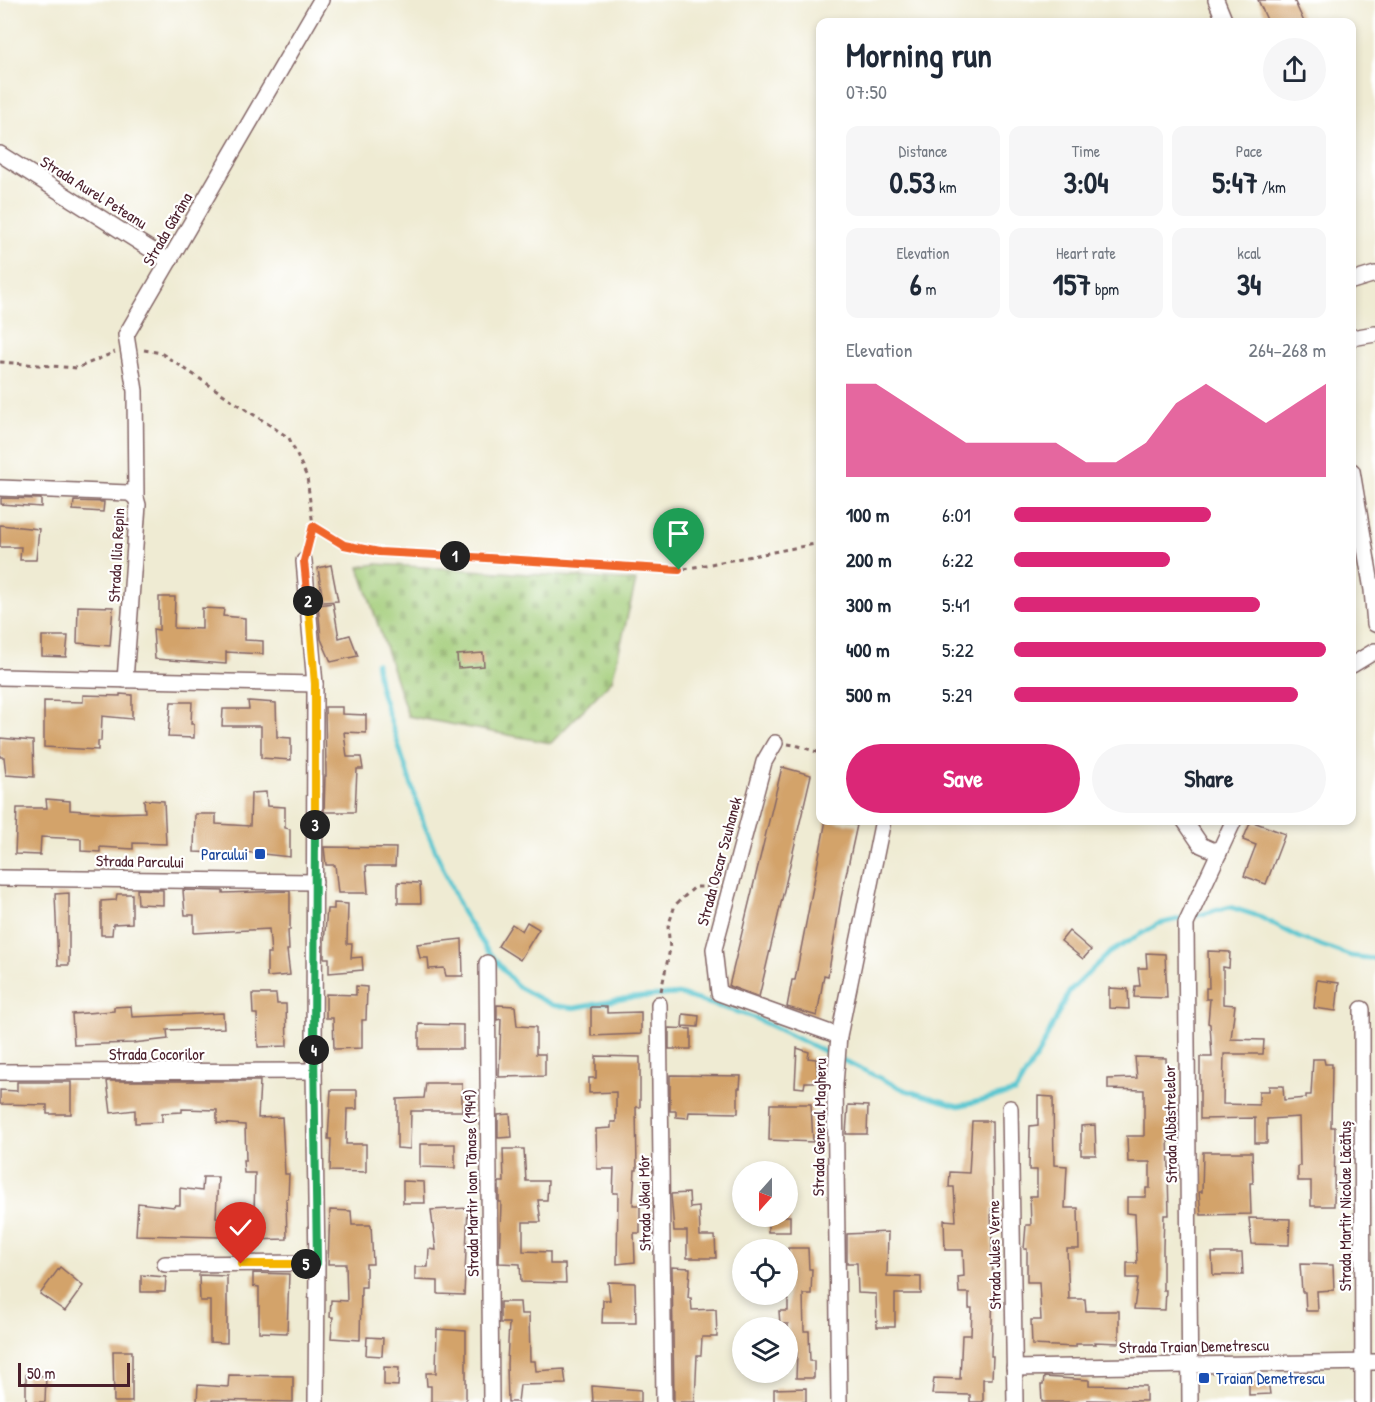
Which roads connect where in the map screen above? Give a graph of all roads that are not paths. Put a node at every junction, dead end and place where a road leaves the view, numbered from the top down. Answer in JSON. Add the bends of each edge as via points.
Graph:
{"nodes":[{"id":1,"x":321,"y":0,"type":"edge"},
{"id":2,"x":1216,"y":0,"type":"edge"},
{"id":3,"x":1223,"y":18,"type":"edge"},
{"id":4,"x":0,"y":154,"type":"edge"},
{"id":5,"x":169,"y":261,"type":"junction"},
{"id":6,"x":1375,"y":274,"type":"edge"},
{"id":7,"x":1356,"y":280,"type":"edge"},
{"id":8,"x":1375,"y":334,"type":"edge"},
{"id":9,"x":1356,"y":337,"type":"edge"},
{"id":10,"x":0,"y":488,"type":"edge"},
{"id":11,"x":1356,"y":495,"type":"edge"},
{"id":12,"x":136,"y":498,"type":"junction"},
{"id":13,"x":304,"y":561,"type":"road end"},
{"id":14,"x":1375,"y":619,"type":"edge"},
{"id":15,"x":1375,"y":651,"type":"edge"},
{"id":16,"x":1356,"y":662,"type":"edge"},
{"id":17,"x":0,"y":677,"type":"edge"},
{"id":18,"x":125,"y":680,"type":"junction"},
{"id":19,"x":315,"y":684,"type":"junction"},
{"id":20,"x":775,"y":743,"type":"road end"},
{"id":21,"x":882,"y":825,"type":"edge"},
{"id":22,"x":1188,"y":825,"type":"edge"},
{"id":23,"x":1232,"y":825,"type":"edge"},
{"id":24,"x":1220,"y":853,"type":"junction"},
{"id":25,"x":0,"y":878,"type":"edge"},
{"id":26,"x":315,"y":882,"type":"junction"},
{"id":27,"x":487,"y":963,"type":"dead end"},
{"id":28,"x":659,"y":1004,"type":"road end"},
{"id":29,"x":1362,"y":1009,"type":"dead end"},
{"id":30,"x":839,"y":1036,"type":"junction"},
{"id":31,"x":314,"y":1071,"type":"junction"},
{"id":32,"x":0,"y":1072,"type":"edge"},
{"id":33,"x":1010,"y":1108,"type":"dead end"},
{"id":34,"x":317,"y":1263,"type":"junction"},
{"id":35,"x":165,"y":1264,"type":"dead end"},
{"id":36,"x":1369,"y":1361,"type":"edge"},
{"id":37,"x":1190,"y":1364,"type":"junction"},
{"id":38,"x":1014,"y":1368,"type":"junction"},
{"id":39,"x":316,"y":1402,"type":"edge"},
{"id":40,"x":491,"y":1402,"type":"edge"},
{"id":41,"x":664,"y":1402,"type":"edge"},
{"id":42,"x":839,"y":1402,"type":"edge"},
{"id":43,"x":1015,"y":1402,"type":"edge"},
{"id":44,"x":1190,"y":1402,"type":"edge"},
{"id":45,"x":1363,"y":1402,"type":"edge"}],
"edges":[{"from":1,"to":5,"type":"street","name":"Strada Gărâna"},
{"from":2,"to":3,"type":"street"},
{"from":4,"to":5,"type":"street","name":"Strada Aurel Peteanu"},
{"from":5,"to":12,"type":"street","name":"Strada Gărâna","via":[[126,335],[135,391]]},
{"from":6,"to":7,"type":"street"},
{"from":8,"to":9,"type":"street"},
{"from":10,"to":12,"type":"street","name":"Strada Ilia Repin","via":[[129,493]]},
{"from":11,"to":14,"type":"street"},
{"from":12,"to":18,"type":"street","name":"Strada Ilia Repin"},
{"from":13,"to":19,"type":"street"},
{"from":15,"to":16,"type":"street"},
{"from":17,"to":18,"type":"street"},
{"from":18,"to":19,"type":"street"},
{"from":19,"to":26,"type":"street"},
{"from":20,"to":30,"type":"street","name":"Strada Oscar Szuhanek","via":[[764,762],[714,949],[719,993]]},
{"from":21,"to":30,"type":"street","name":"Strada General Magheru"},
{"from":22,"to":24,"type":"street","via":[[1201,844]]},
{"from":23,"to":24,"type":"street","name":"Strada Albăstrelelor"},
{"from":24,"to":37,"type":"street","name":"Strada Albăstrelelor","via":[[1186,924]]},
{"from":25,"to":26,"type":"street","name":"Strada Parcului"},
{"from":26,"to":31,"type":"street"},
{"from":27,"to":40,"type":"street","name":"Strada Martir Ioan Tănase (1949)"},
{"from":28,"to":41,"type":"street","name":"Strada Jókai Mór"},
{"from":29,"to":36,"type":"street","name":"Strada Martir Nicolae Lăcătuș"},
{"from":30,"to":42,"type":"street","name":"Strada General Magheru","via":[[835,1084]]},
{"from":31,"to":32,"type":"street","name":"Strada Cocorilor"},
{"from":31,"to":34,"type":"street"},
{"from":33,"to":38,"type":"street","name":"Strada Jules Verne"},
{"from":34,"to":35,"type":"street"},
{"from":34,"to":39,"type":"street"},
{"from":36,"to":37,"type":"street","name":"Strada Traian Demetrescu"},
{"from":36,"to":45,"type":"street","name":"Strada Martir Nicolae Lăcătuș"},
{"from":37,"to":38,"type":"street","name":"Strada Traian Demetrescu"},
{"from":37,"to":44,"type":"street","name":"Strada Albăstrelelor"},
{"from":38,"to":43,"type":"street","name":"Strada Jules Verne"}]}
